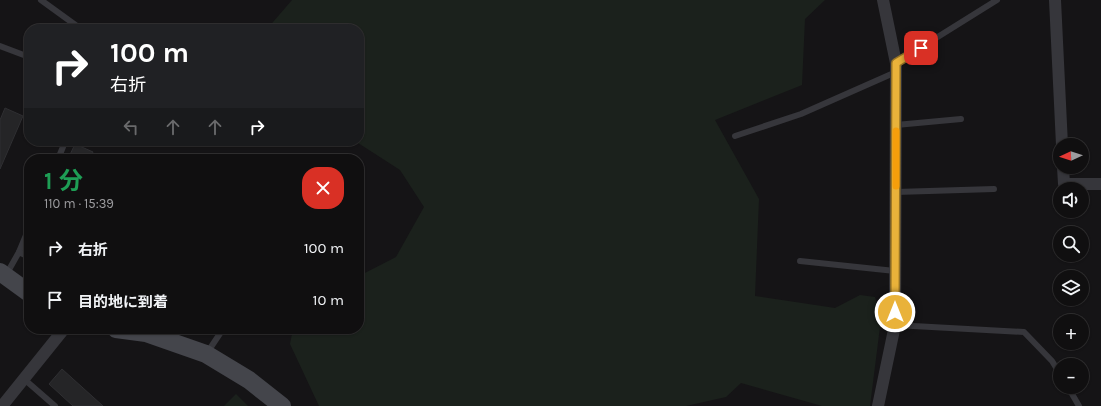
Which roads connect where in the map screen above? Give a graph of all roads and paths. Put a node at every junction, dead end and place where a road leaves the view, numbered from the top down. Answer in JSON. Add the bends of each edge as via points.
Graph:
{"nodes":[{"id":1,"x":41,"y":0,"type":"edge"},
{"id":2,"x":883,"y":0,"type":"edge"},
{"id":3,"x":997,"y":0,"type":"edge"},
{"id":4,"x":1055,"y":0,"type":"edge"},
{"id":5,"x":73,"y":24,"type":"edge"},
{"id":6,"x":0,"y":46,"type":"edge"},
{"id":7,"x":24,"y":55,"type":"edge"},
{"id":8,"x":896,"y":68,"type":"junction"},
{"id":9,"x":961,"y":119,"type":"dead end"},
{"id":10,"x":896,"y":125,"type":"junction"},
{"id":11,"x":735,"y":136,"type":"dead end"},
{"id":12,"x":1062,"y":138,"type":"edge"},
{"id":13,"x":1063,"y":174,"type":"edge"},
{"id":14,"x":1101,"y":184,"type":"edge"},
{"id":15,"x":994,"y":189,"type":"dead end"},
{"id":16,"x":896,"y":192,"type":"junction"},
{"id":17,"x":24,"y":240,"type":"edge"},
{"id":18,"x":19,"y":252,"type":"junction"},
{"id":19,"x":24,"y":254,"type":"edge"},
{"id":20,"x":800,"y":261,"type":"dead end"},
{"id":21,"x":895,"y":271,"type":"junction"},
{"id":22,"x":3,"y":274,"type":"edge"},
{"id":23,"x":24,"y":289,"type":"edge"},
{"id":24,"x":895,"y":325,"type":"junction"},
{"id":25,"x":60,"y":334,"type":"edge"},
{"id":26,"x":149,"y":334,"type":"edge"},
{"id":27,"x":220,"y":334,"type":"edge"},
{"id":28,"x":206,"y":354,"type":"junction"},
{"id":29,"x":1053,"y":363,"type":"edge"},
{"id":30,"x":24,"y":379,"type":"junction"},
{"id":31,"x":1072,"y":394,"type":"edge"},
{"id":32,"x":2,"y":406,"type":"edge"},
{"id":33,"x":55,"y":406,"type":"edge"},
{"id":34,"x":282,"y":406,"type":"edge"},
{"id":35,"x":878,"y":406,"type":"edge"},
{"id":36,"x":1079,"y":406,"type":"edge"}],
"edges":[{"from":1,"to":5,"type":"lane"},
{"from":2,"to":8,"type":"street"},
{"from":3,"to":8,"type":"lane"},
{"from":4,"to":12,"type":"street"},
{"from":6,"to":7,"type":"lane"},
{"from":8,"to":10,"type":"street"},
{"from":8,"to":11,"type":"lane","via":[[801,114]]},
{"from":9,"to":10,"type":"lane"},
{"from":10,"to":16,"type":"street"},
{"from":13,"to":14,"type":"street","via":[[1064,184]]},
{"from":15,"to":16,"type":"lane"},
{"from":16,"to":21,"type":"street"},
{"from":17,"to":18,"type":"lane"},
{"from":18,"to":19,"type":"lane"},
{"from":18,"to":22,"type":"lane"},
{"from":20,"to":21,"type":"lane"},
{"from":21,"to":24,"type":"street"},
{"from":22,"to":23,"type":"street"},
{"from":24,"to":29,"type":"lane","via":[[1024,332]]},
{"from":24,"to":35,"type":"street"},
{"from":25,"to":30,"type":"street"},
{"from":26,"to":28,"type":"street"},
{"from":27,"to":28,"type":"lane"},
{"from":28,"to":34,"type":"street","via":[[249,380]]},
{"from":30,"to":32,"type":"street"},
{"from":30,"to":33,"type":"lane"},
{"from":31,"to":36,"type":"lane"}]}
